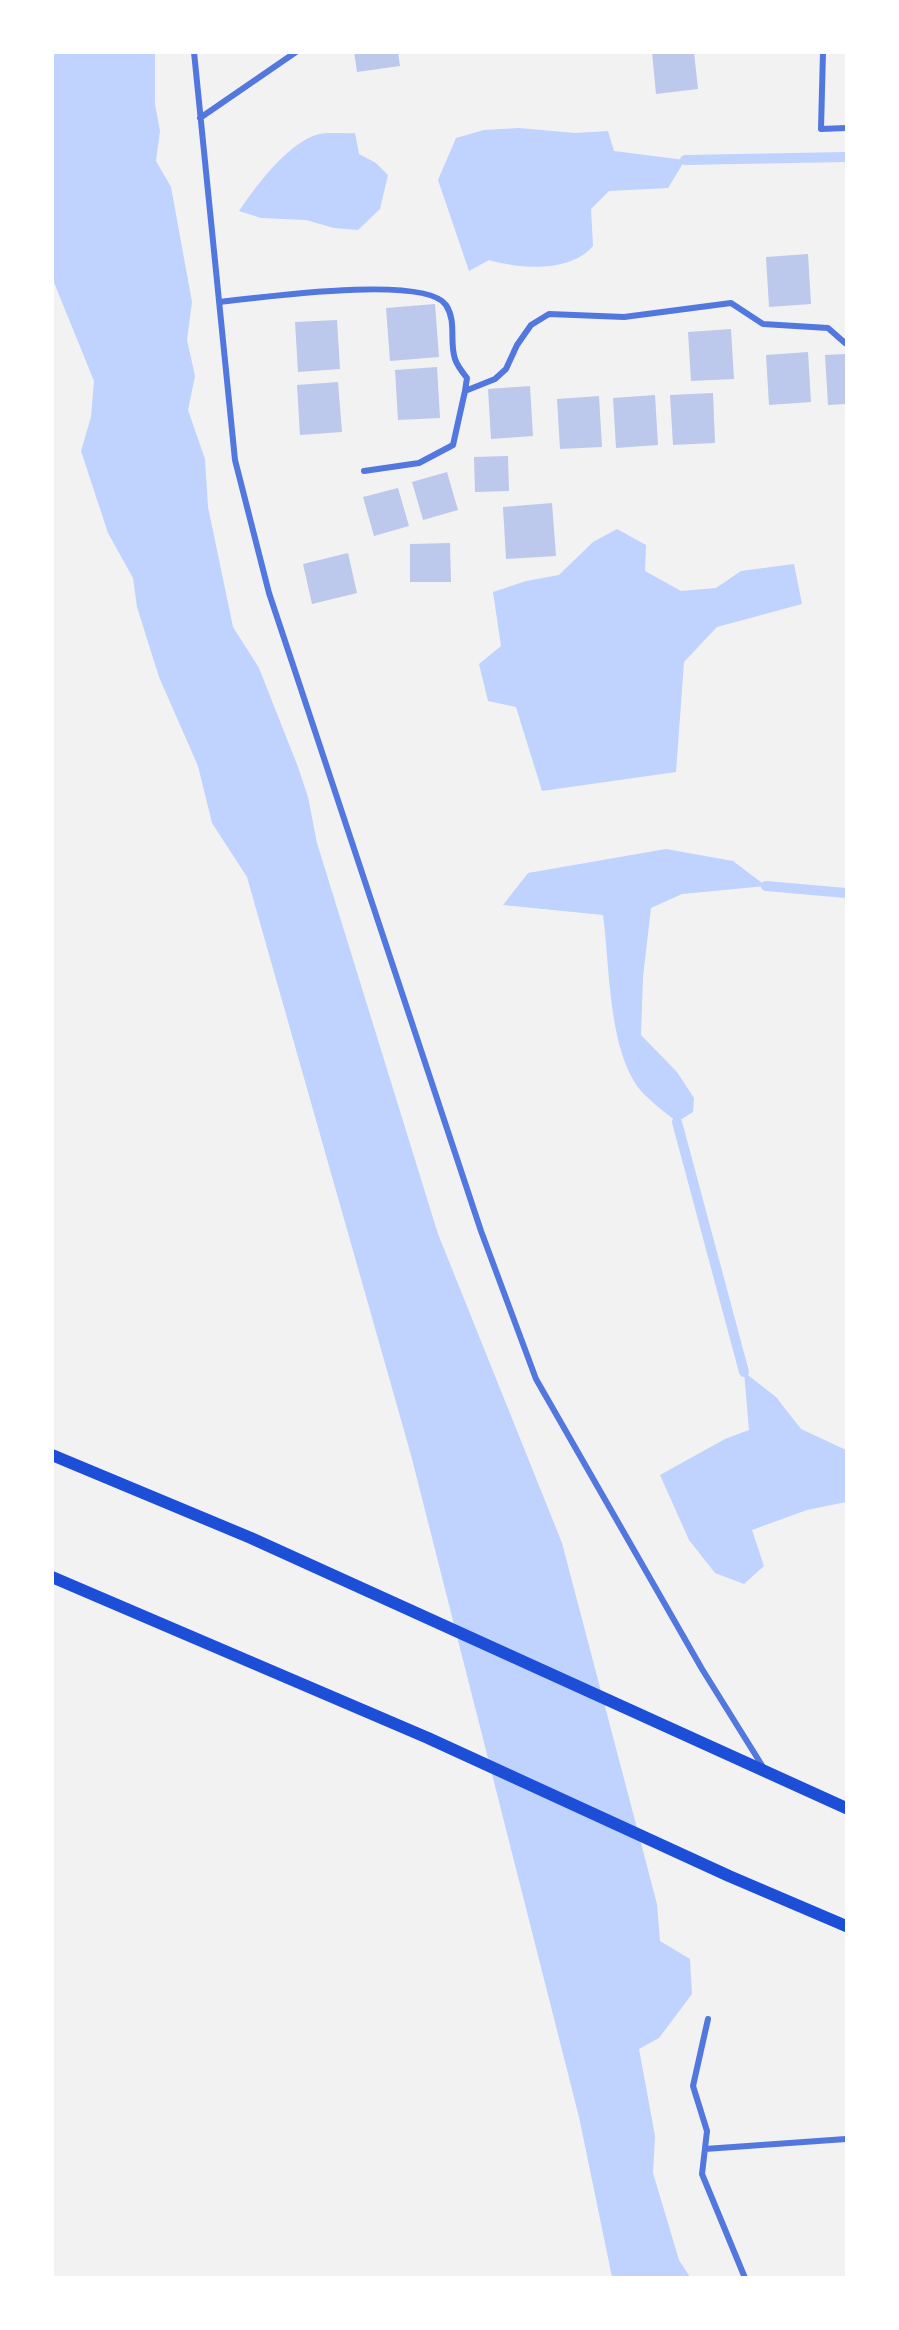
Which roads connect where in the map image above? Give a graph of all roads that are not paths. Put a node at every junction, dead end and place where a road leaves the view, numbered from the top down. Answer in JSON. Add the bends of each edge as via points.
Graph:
{"nodes":[{"id":1,"x":194,"y":52,"type":"edge"},
{"id":2,"x":296,"y":52,"type":"edge"},
{"id":3,"x":823,"y":52,"type":"edge"},
{"id":4,"x":200,"y":118,"type":"junction"},
{"id":5,"x":846,"y":128,"type":"edge"},
{"id":6,"x":219,"y":302,"type":"junction"},
{"id":7,"x":845,"y":343,"type":"edge"},
{"id":8,"x":465,"y":391,"type":"junction"},
{"id":9,"x":364,"y":471,"type":"dead end"},
{"id":10,"x":52,"y":1455,"type":"edge"},
{"id":11,"x":52,"y":1577,"type":"edge"},
{"id":12,"x":765,"y":1770,"type":"junction"},
{"id":13,"x":846,"y":1808,"type":"edge"},
{"id":14,"x":846,"y":1926,"type":"edge"},
{"id":15,"x":708,"y":2019,"type":"dead end"},
{"id":16,"x":846,"y":2139,"type":"edge"},
{"id":17,"x":705,"y":2149,"type":"junction"},
{"id":18,"x":745,"y":2277,"type":"edge"}],
"edges":[{"from":1,"to":4,"type":"street"},
{"from":2,"to":4,"type":"street"},
{"from":3,"to":5,"type":"street","via":[[821,129]]},
{"from":4,"to":6,"type":"street"},
{"from":6,"to":8,"type":"street","via":[[337,289],[402,290],[430,295],[446,305],[450,315],[454,358],[467,378]]},
{"from":6,"to":12,"type":"street","via":[[235,460],[269,593],[536,1379],[702,1670]]},
{"from":7,"to":8,"type":"street","via":[[828,328],[763,324],[731,303],[624,317],[549,314],[531,325],[506,369],[495,379]]},
{"from":8,"to":9,"type":"street","via":[[453,445],[419,463]]},
{"from":10,"to":12,"type":"main road","via":[[251,1538]]},
{"from":11,"to":14,"type":"main road","via":[[428,1738]]},
{"from":12,"to":13,"type":"main road"},
{"from":15,"to":17,"type":"street","via":[[693,2086],[707,2130]]},
{"from":16,"to":17,"type":"street"},
{"from":17,"to":18,"type":"street","via":[[702,2174]]}]}
